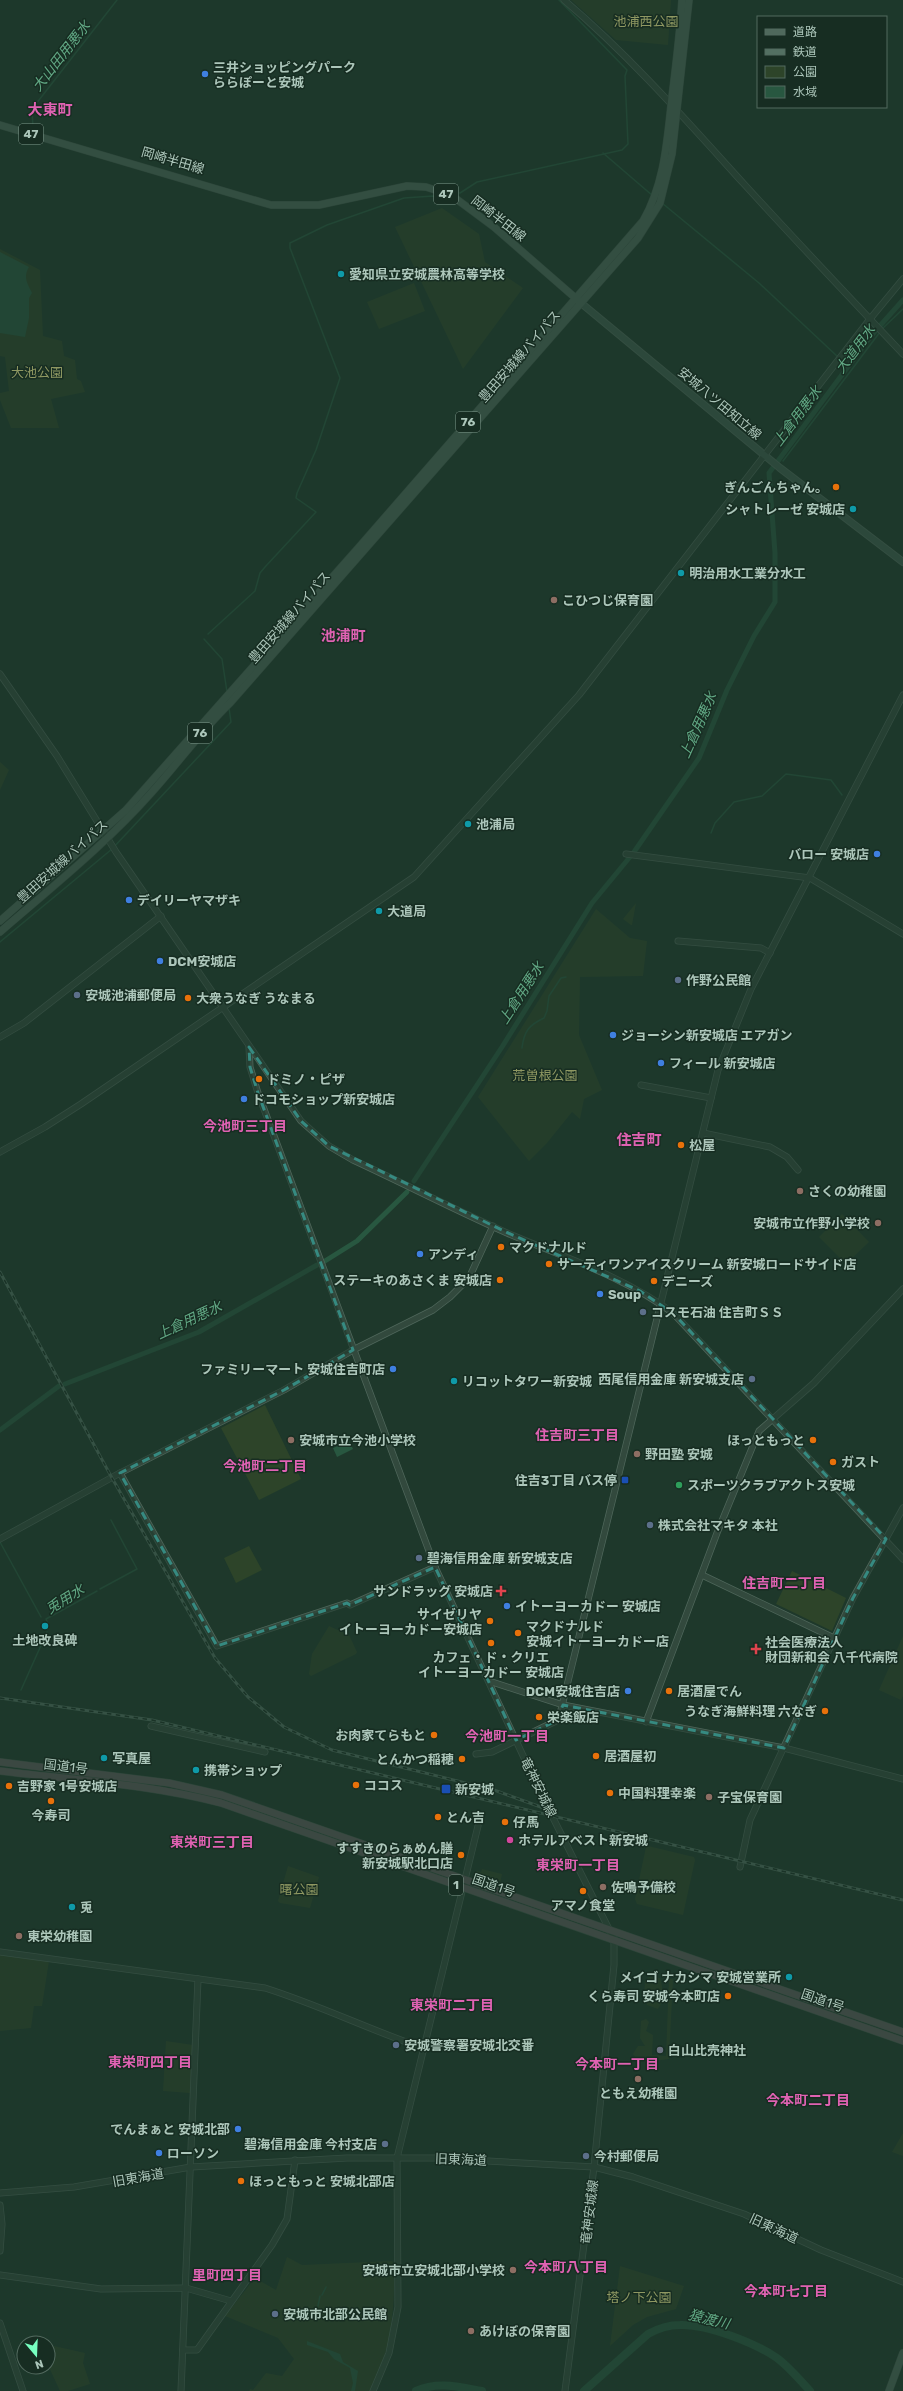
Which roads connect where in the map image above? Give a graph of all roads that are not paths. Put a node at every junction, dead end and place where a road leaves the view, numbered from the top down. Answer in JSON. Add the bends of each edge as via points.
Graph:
{"nodes":[{"id":1,"x":564,"y":0,"type":"edge"},
{"id":2,"x":682,"y":0,"type":"edge"},
{"id":3,"x":688,"y":0,"type":"edge"},
{"id":4,"x":682,"y":34,"type":"junction"},
{"id":5,"x":675,"y":107,"type":"junction"},
{"id":6,"x":0,"y":125,"type":"edge"},
{"id":7,"x":903,"y":279,"type":"edge"},
{"id":8,"x":579,"y":301,"type":"junction"},
{"id":9,"x":870,"y":319,"type":"junction"},
{"id":10,"x":903,"y":354,"type":"edge"},
{"id":11,"x":765,"y":455,"type":"junction"},
{"id":12,"x":903,"y":562,"type":"edge"},
{"id":13,"x":0,"y":674,"type":"edge"},
{"id":14,"x":903,"y":695,"type":"edge"},
{"id":15,"x":107,"y":833,"type":"junction"},
{"id":16,"x":626,"y":854,"type":"dead end"},
{"id":17,"x":810,"y":878,"type":"junction"},
{"id":18,"x":161,"y":916,"type":"junction"},
{"id":19,"x":0,"y":921,"type":"edge"},
{"id":20,"x":0,"y":932,"type":"edge"},
{"id":21,"x":903,"y":934,"type":"edge"},
{"id":22,"x":678,"y":941,"type":"dead end"},
{"id":23,"x":770,"y":953,"type":"junction"},
{"id":24,"x":223,"y":1007,"type":"junction"},
{"id":25,"x":0,"y":1037,"type":"edge"},
{"id":26,"x":249,"y":1047,"type":"junction"},
{"id":27,"x":641,"y":1085,"type":"dead end"},
{"id":28,"x":711,"y":1098,"type":"junction"},
{"id":29,"x":703,"y":1133,"type":"junction"},
{"id":30,"x":0,"y":1152,"type":"edge"},
{"id":31,"x":798,"y":1170,"type":"dead end"},
{"id":32,"x":493,"y":1226,"type":"junction"},
{"id":33,"x":903,"y":1288,"type":"edge"},
{"id":34,"x":660,"y":1303,"type":"junction"},
{"id":35,"x":353,"y":1350,"type":"junction"},
{"id":36,"x":772,"y":1419,"type":"junction"},
{"id":37,"x":120,"y":1473,"type":"junction"},
{"id":38,"x":903,"y":1508,"type":"edge"},
{"id":39,"x":0,"y":1539,"type":"edge"},
{"id":40,"x":886,"y":1540,"type":"junction"},
{"id":41,"x":903,"y":1559,"type":"edge"},
{"id":42,"x":435,"y":1567,"type":"junction"},
{"id":43,"x":702,"y":1575,"type":"junction"},
{"id":44,"x":834,"y":1638,"type":"junction"},
{"id":45,"x":489,"y":1681,"type":"junction"},
{"id":46,"x":563,"y":1705,"type":"junction"},
{"id":47,"x":646,"y":1722,"type":"junction"},
{"id":48,"x":151,"y":1726,"type":"dead end"},
{"id":49,"x":516,"y":1740,"type":"junction"},
{"id":50,"x":784,"y":1748,"type":"junction"},
{"id":51,"x":265,"y":1752,"type":"dead end"},
{"id":52,"x":476,"y":1754,"type":"dead end"},
{"id":53,"x":0,"y":1762,"type":"edge"},
{"id":54,"x":0,"y":1771,"type":"edge"},
{"id":55,"x":903,"y":1780,"type":"edge"},
{"id":56,"x":478,"y":1826,"type":"dead end"},
{"id":57,"x":740,"y":1866,"type":"dead end"},
{"id":58,"x":464,"y":1878,"type":"junction"},
{"id":59,"x":462,"y":1887,"type":"junction"},
{"id":60,"x":609,"y":1929,"type":"junction"},
{"id":61,"x":614,"y":1939,"type":"junction"},
{"id":62,"x":0,"y":1952,"type":"edge"},
{"id":63,"x":198,"y":1979,"type":"junction"},
{"id":64,"x":903,"y":2032,"type":"edge"},
{"id":65,"x":903,"y":2041,"type":"edge"},
{"id":66,"x":423,"y":2048,"type":"junction"},
{"id":67,"x":397,"y":2158,"type":"junction"},
{"id":68,"x":295,"y":2160,"type":"junction"},
{"id":69,"x":191,"y":2167,"type":"junction"},
{"id":70,"x":594,"y":2167,"type":"junction"},
{"id":71,"x":0,"y":2193,"type":"edge"},
{"id":72,"x":0,"y":2205,"type":"edge"},
{"id":73,"x":0,"y":2251,"type":"edge"},
{"id":74,"x":0,"y":2275,"type":"edge"},
{"id":75,"x":903,"y":2282,"type":"edge"},
{"id":76,"x":186,"y":2288,"type":"junction"},
{"id":77,"x":231,"y":2301,"type":"junction"},
{"id":78,"x":0,"y":2323,"type":"edge"},
{"id":79,"x":183,"y":2350,"type":"junction"},
{"id":80,"x":903,"y":2354,"type":"edge"},
{"id":81,"x":565,"y":2389,"type":"edge"},
{"id":82,"x":23,"y":2391,"type":"edge"},
{"id":83,"x":181,"y":2391,"type":"edge"},
{"id":84,"x":373,"y":2391,"type":"edge"},
{"id":85,"x":889,"y":2391,"type":"edge"}],
"edges":[{"from":1,"to":5,"type":"street","via":[[608,38]]},
{"from":2,"to":4,"type":"main road"},
{"from":3,"to":4,"type":"main road"},
{"from":4,"to":5,"type":"main road"},
{"from":5,"to":8,"type":"main road","via":[[672,154],[660,203],[638,238]]},
{"from":5,"to":9,"type":"street"},
{"from":6,"to":8,"type":"main road","name":"岡崎半田線","number":"47","via":[[275,205],[320,205],[407,186],[426,187],[451,195]]},
{"from":7,"to":9,"type":"street"},
{"from":8,"to":11,"type":"main road","name":"安城八ツ田知立線"},
{"from":8,"to":15,"type":"main road","name":"豊田安城線バイパス","number":"76","via":[[230,703],[208,724],[152,792]]},
{"from":9,"to":10,"type":"street"},
{"from":9,"to":11,"type":"street"},
{"from":11,"to":12,"type":"main road","name":"安城八ツ田知立線"},
{"from":11,"to":24,"type":"street","via":[[579,695],[414,877]]},
{"from":13,"to":15,"type":"street"},
{"from":14,"to":17,"type":"street"},
{"from":15,"to":18,"type":"street","via":[[116,852]]},
{"from":15,"to":19,"type":"main road","name":"豊田安城線バイパス","number":"76"},
{"from":15,"to":20,"type":"main road","name":"豊田安城線バイパス","number":"76","via":[[78,866]]},
{"from":16,"to":17,"type":"street"},
{"from":17,"to":21,"type":"street"},
{"from":17,"to":23,"type":"street"},
{"from":18,"to":24,"type":"street"},
{"from":18,"to":25,"type":"street","via":[[24,1023]]},
{"from":22,"to":23,"type":"street","via":[[761,948]]},
{"from":23,"to":28,"type":"street","via":[[730,1038]]},
{"from":24,"to":26,"type":"street"},
{"from":24,"to":30,"type":"street","via":[[45,1128]]},
{"from":26,"to":32,"type":"street","via":[[301,1121],[329,1146],[353,1160]]},
{"from":26,"to":35,"type":"street","name":"竜神安城線","via":[[250,1067],[258,1093]]},
{"from":27,"to":28,"type":"street"},
{"from":28,"to":29,"type":"street"},
{"from":29,"to":31,"type":"street","via":[[770,1147],[787,1157]]},
{"from":29,"to":34,"type":"street"},
{"from":32,"to":34,"type":"street","via":[[594,1270]]},
{"from":32,"to":35,"type":"street","via":[[469,1278],[450,1297],[433,1310]]},
{"from":33,"to":36,"type":"street","via":[[814,1383]]},
{"from":34,"to":36,"type":"street","via":[[674,1314]]},
{"from":34,"to":46,"type":"street"},
{"from":35,"to":37,"type":"street","via":[[284,1390]]},
{"from":35,"to":42,"type":"street","name":"竜神安城線"},
{"from":36,"to":40,"type":"street"},
{"from":36,"to":43,"type":"street","via":[[759,1431]]},
{"from":37,"to":39,"type":"street"},
{"from":37,"to":42,"type":"street","via":[[217,1646],[346,1603],[350,1605]]},
{"from":38,"to":40,"type":"street"},
{"from":40,"to":41,"type":"street"},
{"from":40,"to":44,"type":"street"},
{"from":42,"to":45,"type":"street","name":"竜神安城線"},
{"from":43,"to":44,"type":"street"},
{"from":43,"to":47,"type":"street"},
{"from":44,"to":50,"type":"street"},
{"from":45,"to":46,"type":"street"},
{"from":45,"to":49,"type":"street","name":"竜神安城線"},
{"from":46,"to":47,"type":"street"},
{"from":46,"to":49,"type":"street","via":[[556,1721]]},
{"from":47,"to":50,"type":"street"},
{"from":48,"to":51,"type":"street"},
{"from":49,"to":52,"type":"street","via":[[492,1752]]},
{"from":49,"to":60,"type":"street","name":"竜神安城線"},
{"from":50,"to":55,"type":"street"},
{"from":50,"to":57,"type":"street","via":[[750,1820]]},
{"from":53,"to":58,"type":"highway","name":"国道1号","number":"1","via":[[147,1780],[205,1790]]},
{"from":54,"to":59,"type":"highway","name":"国道1号","number":"1","via":[[192,1795],[294,1827]]},
{"from":56,"to":58,"type":"street"},
{"from":58,"to":59,"type":"street"},
{"from":58,"to":60,"type":"highway","name":"国道1号","number":"1"},
{"from":59,"to":61,"type":"highway","name":"国道1号","number":"1"},
{"from":59,"to":66,"type":"street"},
{"from":60,"to":61,"type":"street","name":"竜神安城線"},
{"from":60,"to":64,"type":"highway","name":"国道1号","number":"1"},
{"from":61,"to":65,"type":"highway","name":"国道1号","number":"1"},
{"from":61,"to":70,"type":"street","name":"竜神安城線","via":[[614,1966]]},
{"from":62,"to":63,"type":"street"},
{"from":63,"to":66,"type":"street","via":[[265,1988]]},
{"from":63,"to":69,"type":"street"},
{"from":66,"to":67,"type":"street"},
{"from":67,"to":68,"type":"street","name":"旧東海道"},
{"from":67,"to":70,"type":"street","name":"旧東海道","via":[[495,2160]]},
{"from":67,"to":84,"type":"street","via":[[398,2307],[389,2353]]},
{"from":68,"to":69,"type":"street","name":"旧東海道"},
{"from":68,"to":77,"type":"street","via":[[287,2218],[272,2245]]},
{"from":69,"to":71,"type":"street","name":"旧東海道","via":[[82,2186]]},
{"from":69,"to":76,"type":"street"},
{"from":70,"to":75,"type":"street","name":"旧東海道","via":[[633,2177],[744,2214],[821,2250]]},
{"from":70,"to":81,"type":"street","name":"竜神安城線"},
{"from":72,"to":73,"type":"street"},
{"from":74,"to":76,"type":"street","via":[[101,2288]]},
{"from":76,"to":77,"type":"street"},
{"from":76,"to":79,"type":"street"},
{"from":77,"to":79,"type":"street","via":[[197,2350]]},
{"from":78,"to":82,"type":"street"},
{"from":79,"to":83,"type":"street"},
{"from":80,"to":85,"type":"main road"}]}
